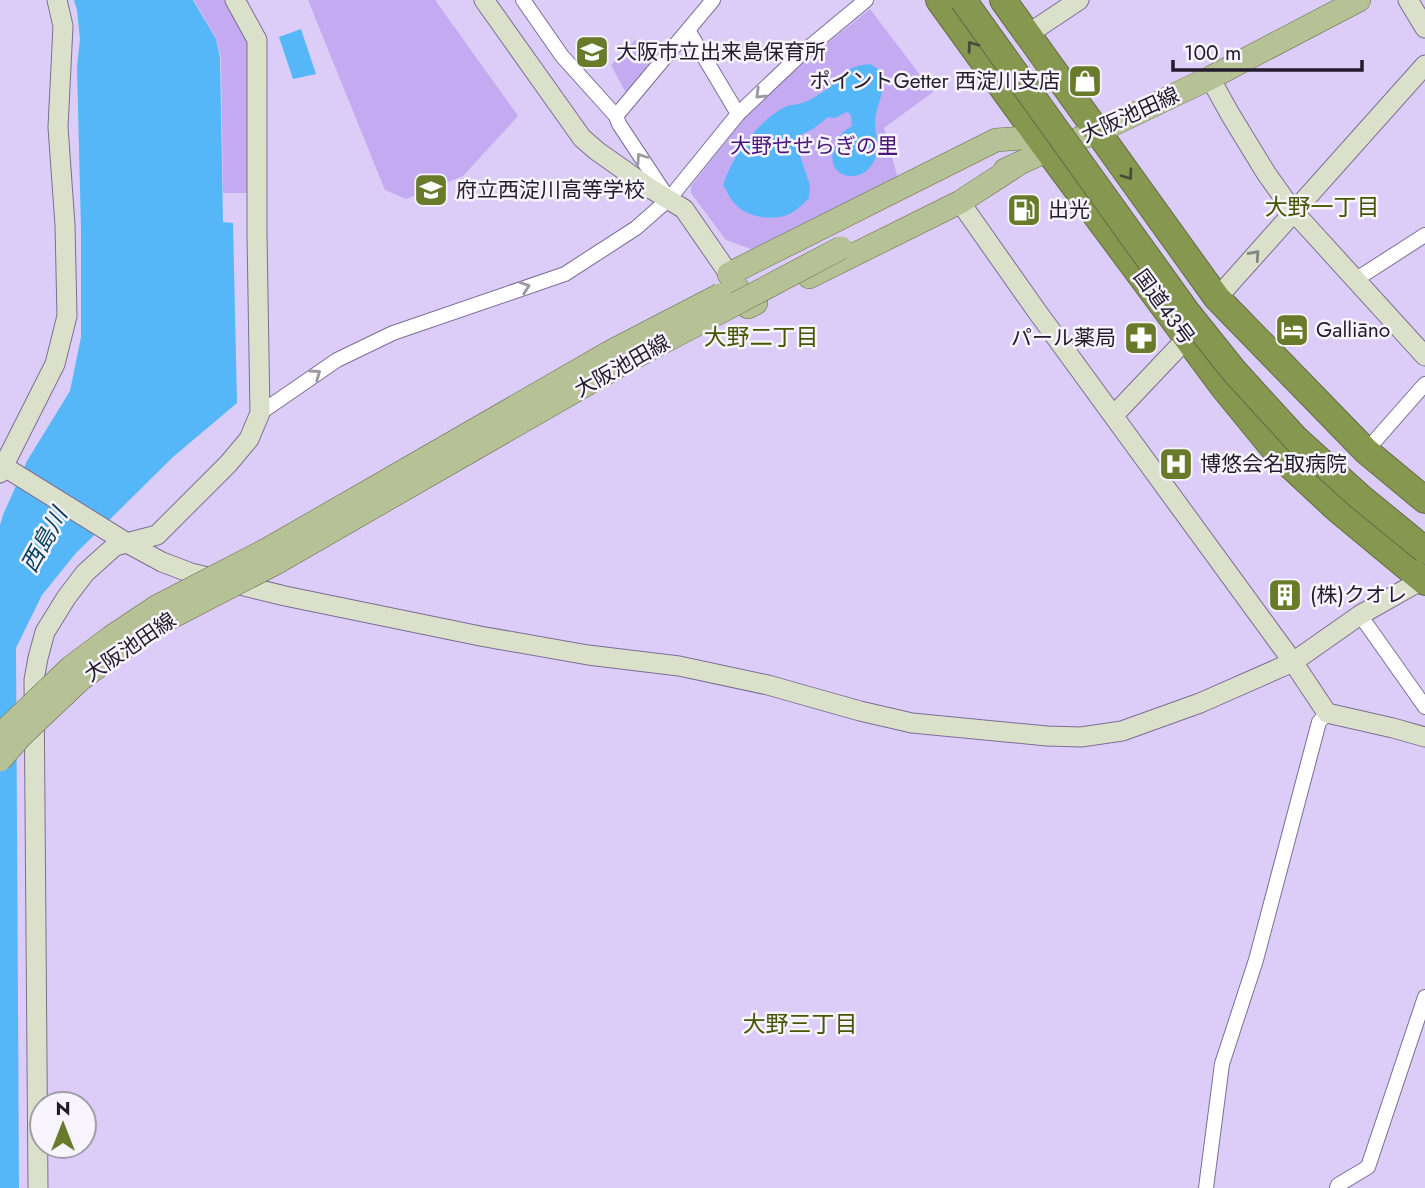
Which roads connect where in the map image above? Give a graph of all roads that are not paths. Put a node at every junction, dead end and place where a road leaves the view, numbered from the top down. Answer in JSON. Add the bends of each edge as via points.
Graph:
{"nodes":[{"id":1,"x":57,"y":0,"type":"edge"},
{"id":2,"x":236,"y":0,"type":"edge"},
{"id":3,"x":484,"y":0,"type":"edge"},
{"id":4,"x":523,"y":0,"type":"edge"},
{"id":5,"x":712,"y":0,"type":"edge"},
{"id":6,"x":866,"y":0,"type":"edge"},
{"id":7,"x":939,"y":0,"type":"edge"},
{"id":8,"x":963,"y":0,"type":"edge"},
{"id":9,"x":981,"y":0,"type":"edge"},
{"id":10,"x":1003,"y":0,"type":"edge"},
{"id":11,"x":1079,"y":0,"type":"edge"},
{"id":12,"x":1332,"y":0,"type":"edge"},
{"id":13,"x":1359,"y":0,"type":"edge"},
{"id":14,"x":1408,"y":0,"type":"edge"},
{"id":15,"x":1425,"y":28,"type":"edge"},
{"id":16,"x":688,"y":30,"type":"junction"},
{"id":17,"x":1028,"y":34,"type":"junction"},
{"id":18,"x":1425,"y":65,"type":"edge"},
{"id":19,"x":1210,"y":78,"type":"junction"},
{"id":20,"x":738,"y":114,"type":"junction"},
{"id":21,"x":616,"y":116,"type":"junction"},
{"id":22,"x":1093,"y":125,"type":"junction"},
{"id":23,"x":1043,"y":144,"type":"junction"},
{"id":24,"x":1017,"y":165,"type":"junction"},
{"id":25,"x":669,"y":200,"type":"junction"},
{"id":26,"x":960,"y":202,"type":"junction"},
{"id":27,"x":1293,"y":211,"type":"junction"},
{"id":28,"x":1425,"y":235,"type":"edge"},
{"id":29,"x":838,"y":242,"type":"junction"},
{"id":30,"x":729,"y":274,"type":"junction"},
{"id":31,"x":1355,"y":280,"type":"junction"},
{"id":32,"x":1216,"y":298,"type":"junction"},
{"id":33,"x":1187,"y":338,"type":"junction"},
{"id":34,"x":1425,"y":356,"type":"edge"},
{"id":35,"x":1425,"y":384,"type":"edge"},
{"id":36,"x":1224,"y":388,"type":"junction"},
{"id":37,"x":260,"y":413,"type":"junction"},
{"id":38,"x":1114,"y":415,"type":"junction"},
{"id":39,"x":1366,"y":451,"type":"junction"},
{"id":40,"x":5,"y":471,"type":"edge"},
{"id":41,"x":1425,"y":500,"type":"edge"},
{"id":42,"x":1425,"y":515,"type":"edge"},
{"id":43,"x":1425,"y":531,"type":"edge"},
{"id":44,"x":127,"y":543,"type":"junction"},
{"id":45,"x":1425,"y":550,"type":"edge"},
{"id":46,"x":1424,"y":576,"type":"edge"},
{"id":47,"x":1360,"y":615,"type":"junction"},
{"id":48,"x":1293,"y":662,"type":"junction"},
{"id":49,"x":1425,"y":707,"type":"edge"},
{"id":50,"x":1327,"y":713,"type":"junction"},
{"id":51,"x":0,"y":736,"type":"edge"},
{"id":52,"x":1425,"y":737,"type":"edge"},
{"id":53,"x":0,"y":760,"type":"edge"},
{"id":54,"x":1425,"y":997,"type":"edge"},
{"id":55,"x":38,"y":1188,"type":"edge"},
{"id":56,"x":1206,"y":1188,"type":"edge"},
{"id":57,"x":1337,"y":1188,"type":"edge"}],
"edges":[{"from":1,"to":40,"type":"street","via":[[63,26],[58,127],[67,316],[55,364]]},
{"from":2,"to":37,"type":"street","via":[[257,40]]},
{"from":3,"to":25,"type":"street","via":[[582,138]]},
{"from":4,"to":21,"type":"street","via":[[562,56]]},
{"from":5,"to":16,"type":"street"},
{"from":6,"to":20,"type":"street","one_way":true},
{"from":23,"to":7,"type":"highway","name":"国道43号","one_way":true},
{"from":8,"to":45,"type":"highway","name":"国道43号","bridge":true,"via":[[1234,371],[1296,439]]},
{"from":9,"to":43,"type":"highway","name":"国道43号","via":[[1198,304],[1256,376],[1308,430]]},
{"from":10,"to":17,"type":"highway"},
{"from":11,"to":17,"type":"street"},
{"from":12,"to":22,"type":"main road","name":"大阪池田線"},
{"from":13,"to":19,"type":"main road","name":"大阪池田線"},
{"from":14,"to":15,"type":"street"},
{"from":16,"to":20,"type":"street"},
{"from":16,"to":21,"type":"street"},
{"from":17,"to":22,"type":"highway"},
{"from":18,"to":27,"type":"street"},
{"from":19,"to":22,"type":"main road","name":"大阪池田線"},
{"from":19,"to":27,"type":"street"},
{"from":20,"to":25,"type":"street"},
{"from":25,"to":21,"type":"street","one_way":true},
{"from":22,"to":23,"type":"main road","name":"大阪池田線"},
{"from":22,"to":32,"type":"highway","one_way":true},
{"from":23,"to":24,"type":"main road","name":"大阪池田線"},
{"from":23,"to":29,"type":"main road","name":"大阪池田線"},
{"from":23,"to":30,"type":"main road","via":[[996,140]]},
{"from":23,"to":33,"type":"highway","name":"国道43号"},
{"from":24,"to":26,"type":"main road"},
{"from":24,"to":29,"type":"main road","name":"大阪池田線"},
{"from":25,"to":30,"type":"street","via":[[684,209]]},
{"from":37,"to":25,"type":"street","one_way":true,"via":[[337,359],[393,332],[565,274],[636,228]]},
{"from":26,"to":30,"type":"main road","via":[[748,307]]},
{"from":26,"to":38,"type":"street"},
{"from":27,"to":31,"type":"street"},
{"from":32,"to":27,"type":"street","one_way":true},
{"from":28,"to":31,"type":"street"},
{"from":29,"to":51,"type":"main road","name":"大阪池田線","bridge":true,"via":[[612,351],[268,549],[156,607],[71,667]]},
{"from":29,"to":53,"type":"main road","name":"大阪池田線","bridge":true,"via":[[276,563],[164,621],[81,679]]},
{"from":31,"to":34,"type":"street"},
{"from":32,"to":39,"type":"highway"},
{"from":32,"to":42,"type":"highway","via":[[1245,343],[1287,389]]},
{"from":33,"to":36,"type":"highway","name":"国道43号"},
{"from":33,"to":38,"type":"street"},
{"from":35,"to":39,"type":"street"},
{"from":36,"to":46,"type":"highway"},
{"from":36,"to":46,"type":"highway","name":"国道43号","via":[[1307,482]]},
{"from":37,"to":44,"type":"street","via":[[249,439],[228,464],[157,535]]},
{"from":38,"to":48,"type":"street"},
{"from":39,"to":41,"type":"highway"},
{"from":40,"to":44,"type":"street"},
{"from":44,"to":48,"type":"street","via":[[191,573],[285,596],[494,639],[679,666],[912,723],[951,727],[1081,737],[1122,731]]},
{"from":44,"to":55,"type":"street","via":[[115,546],[85,573],[66,598],[45,632],[34,680]]},
{"from":46,"to":47,"type":"street"},
{"from":47,"to":48,"type":"street"},
{"from":47,"to":49,"type":"street"},
{"from":48,"to":50,"type":"street"},
{"from":50,"to":52,"type":"street"},
{"from":50,"to":56,"type":"street","via":[[1319,722],[1256,960],[1222,1064]]},
{"from":54,"to":57,"type":"street","via":[[1368,1167]]}]}
